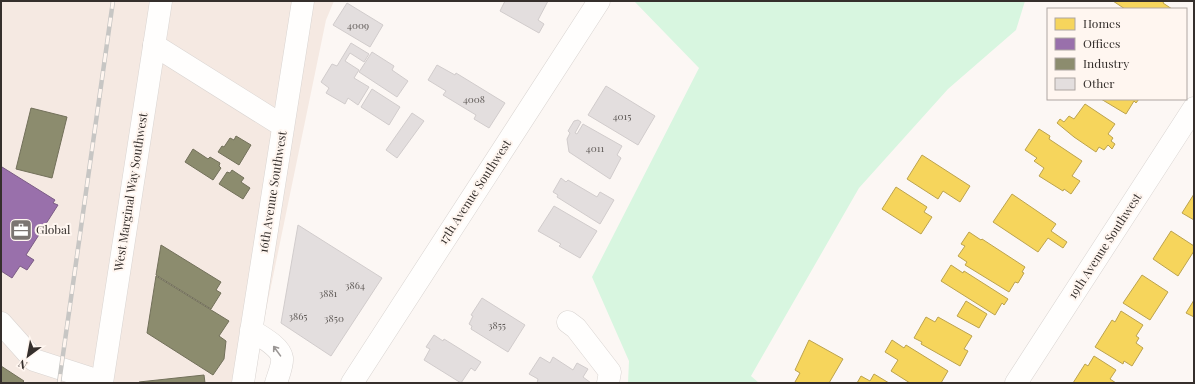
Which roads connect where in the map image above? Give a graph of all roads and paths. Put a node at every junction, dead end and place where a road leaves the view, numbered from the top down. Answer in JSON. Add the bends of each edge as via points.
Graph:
{"nodes":[{"id":1,"x":161,"y":1,"type":"edge"},
{"id":2,"x":303,"y":1,"type":"edge"},
{"id":3,"x":599,"y":1,"type":"edge"},
{"id":4,"x":154,"y":45,"type":"junction"},
{"id":5,"x":1194,"y":108,"type":"edge"},
{"id":6,"x":283,"y":126,"type":"junction"},
{"id":7,"x":568,"y":322,"type":"dead end"},
{"id":8,"x":1,"y":323,"type":"edge"},
{"id":9,"x":251,"y":330,"type":"junction"},
{"id":10,"x":609,"y":378,"type":"edge"},
{"id":11,"x":102,"y":382,"type":"edge"},
{"id":12,"x":243,"y":383,"type":"edge"},
{"id":13,"x":276,"y":383,"type":"edge"},
{"id":14,"x":352,"y":383,"type":"edge"},
{"id":15,"x":1016,"y":383,"type":"edge"}],
"edges":[{"from":1,"to":4,"type":"street","name":"West Marginal Way Southwest"},
{"from":2,"to":6,"type":"street","name":"16th Avenue Southwest"},
{"from":3,"to":14,"type":"street","name":"17th Avenue Southwest"},
{"from":4,"to":6,"type":"street"},
{"from":4,"to":11,"type":"street","name":"West Marginal Way Southwest"},
{"from":5,"to":15,"type":"street","name":"19th Avenue Southwest"},
{"from":6,"to":9,"type":"street","name":"16th Avenue Southwest"},
{"from":7,"to":10,"type":"street","via":[[576,328]]},
{"from":8,"to":11,"type":"street","via":[[34,360]]},
{"from":9,"to":12,"type":"street","name":"16th Avenue Southwest"},
{"from":13,"to":9,"type":"street","one_way":true,"via":[[282,358],[280,352]]}]}
